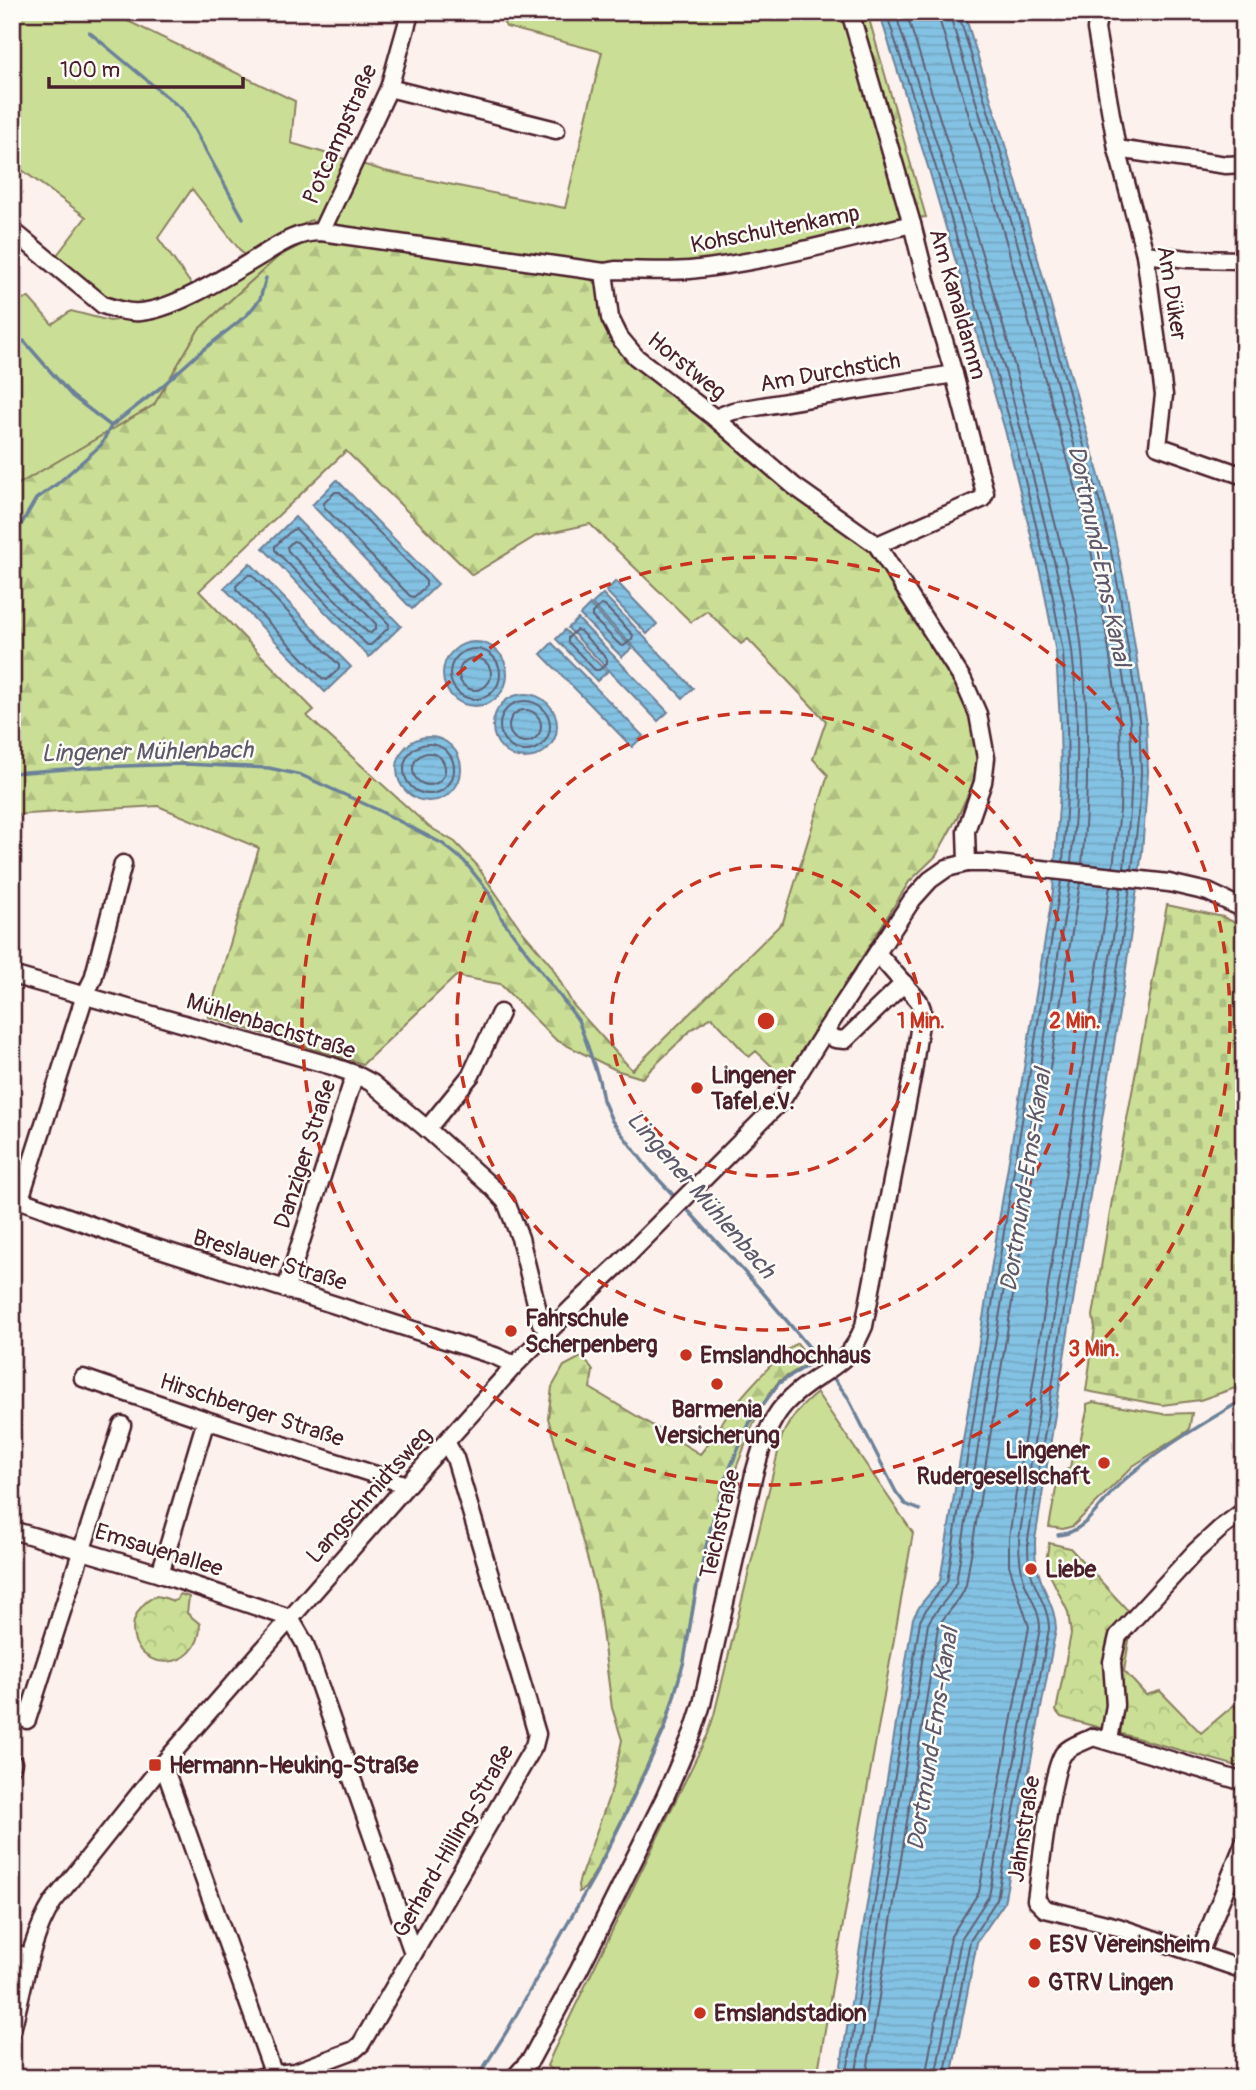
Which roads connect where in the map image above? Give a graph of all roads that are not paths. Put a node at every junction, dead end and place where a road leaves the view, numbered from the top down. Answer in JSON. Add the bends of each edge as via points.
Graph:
{"nodes":[{"id":1,"x":409,"y":12,"type":"edge"},
{"id":2,"x":850,"y":12,"type":"edge"},
{"id":3,"x":1099,"y":12,"type":"edge"},
{"id":4,"x":389,"y":88,"type":"junction"},
{"id":5,"x":556,"y":130,"type":"dead end"},
{"id":6,"x":1117,"y":149,"type":"junction"},
{"id":7,"x":1244,"y":164,"type":"edge"},
{"id":8,"x":912,"y":224,"type":"junction"},
{"id":9,"x":12,"y":230,"type":"edge"},
{"id":10,"x":321,"y":232,"type":"junction"},
{"id":11,"x":1145,"y":254,"type":"junction"},
{"id":12,"x":1244,"y":260,"type":"edge"},
{"id":13,"x":604,"y":272,"type":"junction"},
{"id":14,"x":954,"y":373,"type":"junction"},
{"id":15,"x":715,"y":418,"type":"junction"},
{"id":16,"x":1244,"y":476,"type":"edge"},
{"id":17,"x":877,"y":545,"type":"junction"},
{"id":18,"x":967,"y":863,"type":"junction"},
{"id":19,"x":123,"y":864,"type":"dead end"},
{"id":20,"x":1244,"y":909,"type":"edge"},
{"id":21,"x":877,"y":954,"type":"junction"},
{"id":22,"x":12,"y":975,"type":"edge"},
{"id":23,"x":904,"y":983,"type":"junction"},
{"id":24,"x":85,"y":995,"type":"junction"},
{"id":25,"x":500,"y":1013,"type":"dead end"},
{"id":26,"x":824,"y":1033,"type":"junction"},
{"id":27,"x":355,"y":1074,"type":"junction"},
{"id":28,"x":427,"y":1129,"type":"junction"},
{"id":29,"x":16,"y":1198,"type":"edge"},
{"id":30,"x":286,"y":1288,"type":"junction"},
{"id":31,"x":550,"y":1330,"type":"junction"},
{"id":32,"x":515,"y":1365,"type":"junction"},
{"id":33,"x":83,"y":1378,"type":"dead end"},
{"id":34,"x":206,"y":1420,"type":"junction"},
{"id":35,"x":122,"y":1425,"type":"dead end"},
{"id":36,"x":446,"y":1442,"type":"junction"},
{"id":37,"x":407,"y":1485,"type":"junction"},
{"id":38,"x":1244,"y":1511,"type":"edge"},
{"id":39,"x":12,"y":1530,"type":"edge"},
{"id":40,"x":82,"y":1550,"type":"junction"},
{"id":41,"x":160,"y":1574,"type":"junction"},
{"id":42,"x":290,"y":1618,"type":"junction"},
{"id":43,"x":27,"y":1720,"type":"dead end"},
{"id":44,"x":1101,"y":1739,"type":"junction"},
{"id":45,"x":163,"y":1764,"type":"junction"},
{"id":46,"x":1244,"y":1782,"type":"edge"},
{"id":47,"x":1244,"y":1843,"type":"edge"},
{"id":48,"x":12,"y":1953,"type":"edge"},
{"id":49,"x":413,"y":1953,"type":"junction"},
{"id":50,"x":1199,"y":1954,"type":"junction"},
{"id":51,"x":30,"y":1957,"type":"junction"},
{"id":52,"x":1244,"y":1970,"type":"edge"},
{"id":53,"x":12,"y":2030,"type":"edge"},
{"id":54,"x":269,"y":2076,"type":"edge"},
{"id":55,"x":514,"y":2078,"type":"edge"}],
"edges":[{"from":1,"to":4,"type":"street","name":"Potcampstraße"},
{"from":2,"to":8,"type":"street","name":"Am Kanaldamm"},
{"from":3,"to":6,"type":"street","name":"Am Düker","via":[[1096,29]]},
{"from":4,"to":5,"type":"street"},
{"from":4,"to":10,"type":"street","name":"Potcampstraße"},
{"from":6,"to":7,"type":"street"},
{"from":6,"to":11,"type":"street","name":"Am Düker"},
{"from":8,"to":13,"type":"street","name":"Kohschultenkamp","via":[[792,254],[688,270]]},
{"from":8,"to":14,"type":"street","name":"Am Kanaldamm"},
{"from":9,"to":10,"type":"street","via":[[103,305],[141,312],[194,294],[286,240]]},
{"from":10,"to":13,"type":"street"},
{"from":11,"to":12,"type":"street"},
{"from":11,"to":16,"type":"street","name":"Am Düker","via":[[1164,395],[1158,446]]},
{"from":13,"to":15,"type":"street","name":"Horstweg","via":[[610,318],[620,338],[636,357]]},
{"from":14,"to":15,"type":"street","name":"Am Durchstich","via":[[733,411]]},
{"from":14,"to":17,"type":"street","name":"Am Kanaldamm","via":[[985,493],[982,499]]},
{"from":15,"to":17,"type":"street","name":"Horstweg","via":[[794,486]]},
{"from":17,"to":18,"type":"street","name":"Horstweg","via":[[963,680],[978,715],[986,758],[984,782],[966,831]]},
{"from":18,"to":20,"type":"street","name":"Langschmidtsweg","via":[[1161,882],[1208,892]]},
{"from":18,"to":21,"type":"street","name":"Langschmidtsweg","via":[[947,868],[930,880]]},
{"from":19,"to":24,"type":"street"},
{"from":21,"to":23,"type":"street","name":"Teichstraße"},
{"from":21,"to":26,"type":"street","name":"Langschmidtsweg"},
{"from":22,"to":24,"type":"street","name":"Mühlenbachstraße"},
{"from":23,"to":26,"type":"street","via":[[845,1040]]},
{"from":23,"to":55,"type":"street","name":"Teichstraße","via":[[922,1009],[864,1326],[845,1357],[782,1407],[765,1437],[693,1732],[579,1970],[531,2059]]},
{"from":24,"to":27,"type":"street","name":"Mühlenbachstraße"},
{"from":24,"to":29,"type":"street"},
{"from":25,"to":28,"type":"street","via":[[471,1075]]},
{"from":26,"to":31,"type":"street","name":"Langschmidtsweg","via":[[782,1100]]},
{"from":27,"to":28,"type":"street","name":"Mühlenbachstraße"},
{"from":27,"to":30,"type":"street","name":"Danziger Straße"},
{"from":28,"to":31,"type":"street","name":"Mühlenbachstraße","via":[[506,1202],[541,1323]]},
{"from":29,"to":30,"type":"street","name":"Breslauer Straße"},
{"from":30,"to":32,"type":"street","name":"Breslauer Straße"},
{"from":31,"to":32,"type":"street","name":"Langschmidtsweg"},
{"from":32,"to":36,"type":"street","name":"Langschmidtsweg"},
{"from":33,"to":34,"type":"street","name":"Hirschberger Straße"},
{"from":34,"to":37,"type":"street","name":"Hirschberger Straße"},
{"from":34,"to":41,"type":"street"},
{"from":35,"to":40,"type":"street"},
{"from":36,"to":37,"type":"street","name":"Langschmidtsweg"},
{"from":36,"to":49,"type":"street","name":"Gerhard-Hilling-Straße","via":[[455,1458],[537,1734]]},
{"from":37,"to":42,"type":"street","name":"Langschmidtsweg"},
{"from":38,"to":44,"type":"street","via":[[1195,1552],[1118,1636],[1112,1662],[1115,1705]]},
{"from":39,"to":40,"type":"street","name":"Emsauenallee"},
{"from":40,"to":41,"type":"street","name":"Emsauenallee"},
{"from":40,"to":43,"type":"street"},
{"from":41,"to":42,"type":"street","name":"Emsauenallee"},
{"from":42,"to":45,"type":"street","name":"Langschmidtsweg"},
{"from":42,"to":49,"type":"street","via":[[304,1644]]},
{"from":44,"to":46,"type":"street"},
{"from":44,"to":50,"type":"street","name":"Jahnstraße","via":[[1072,1747],[1059,1762],[1036,1900],[1045,1909]]},
{"from":45,"to":51,"type":"street","name":"Langschmidtsweg","via":[[53,1902]]},
{"from":45,"to":54,"type":"street"},
{"from":47,"to":50,"type":"street"},
{"from":48,"to":51,"type":"street"},
{"from":49,"to":54,"type":"street","name":"Gerhard-Hilling-Straße","via":[[354,2050],[295,2072]]},
{"from":50,"to":52,"type":"street","name":"Jahnstraße"},
{"from":51,"to":53,"type":"street","name":"Langschmidtsweg"}]}
